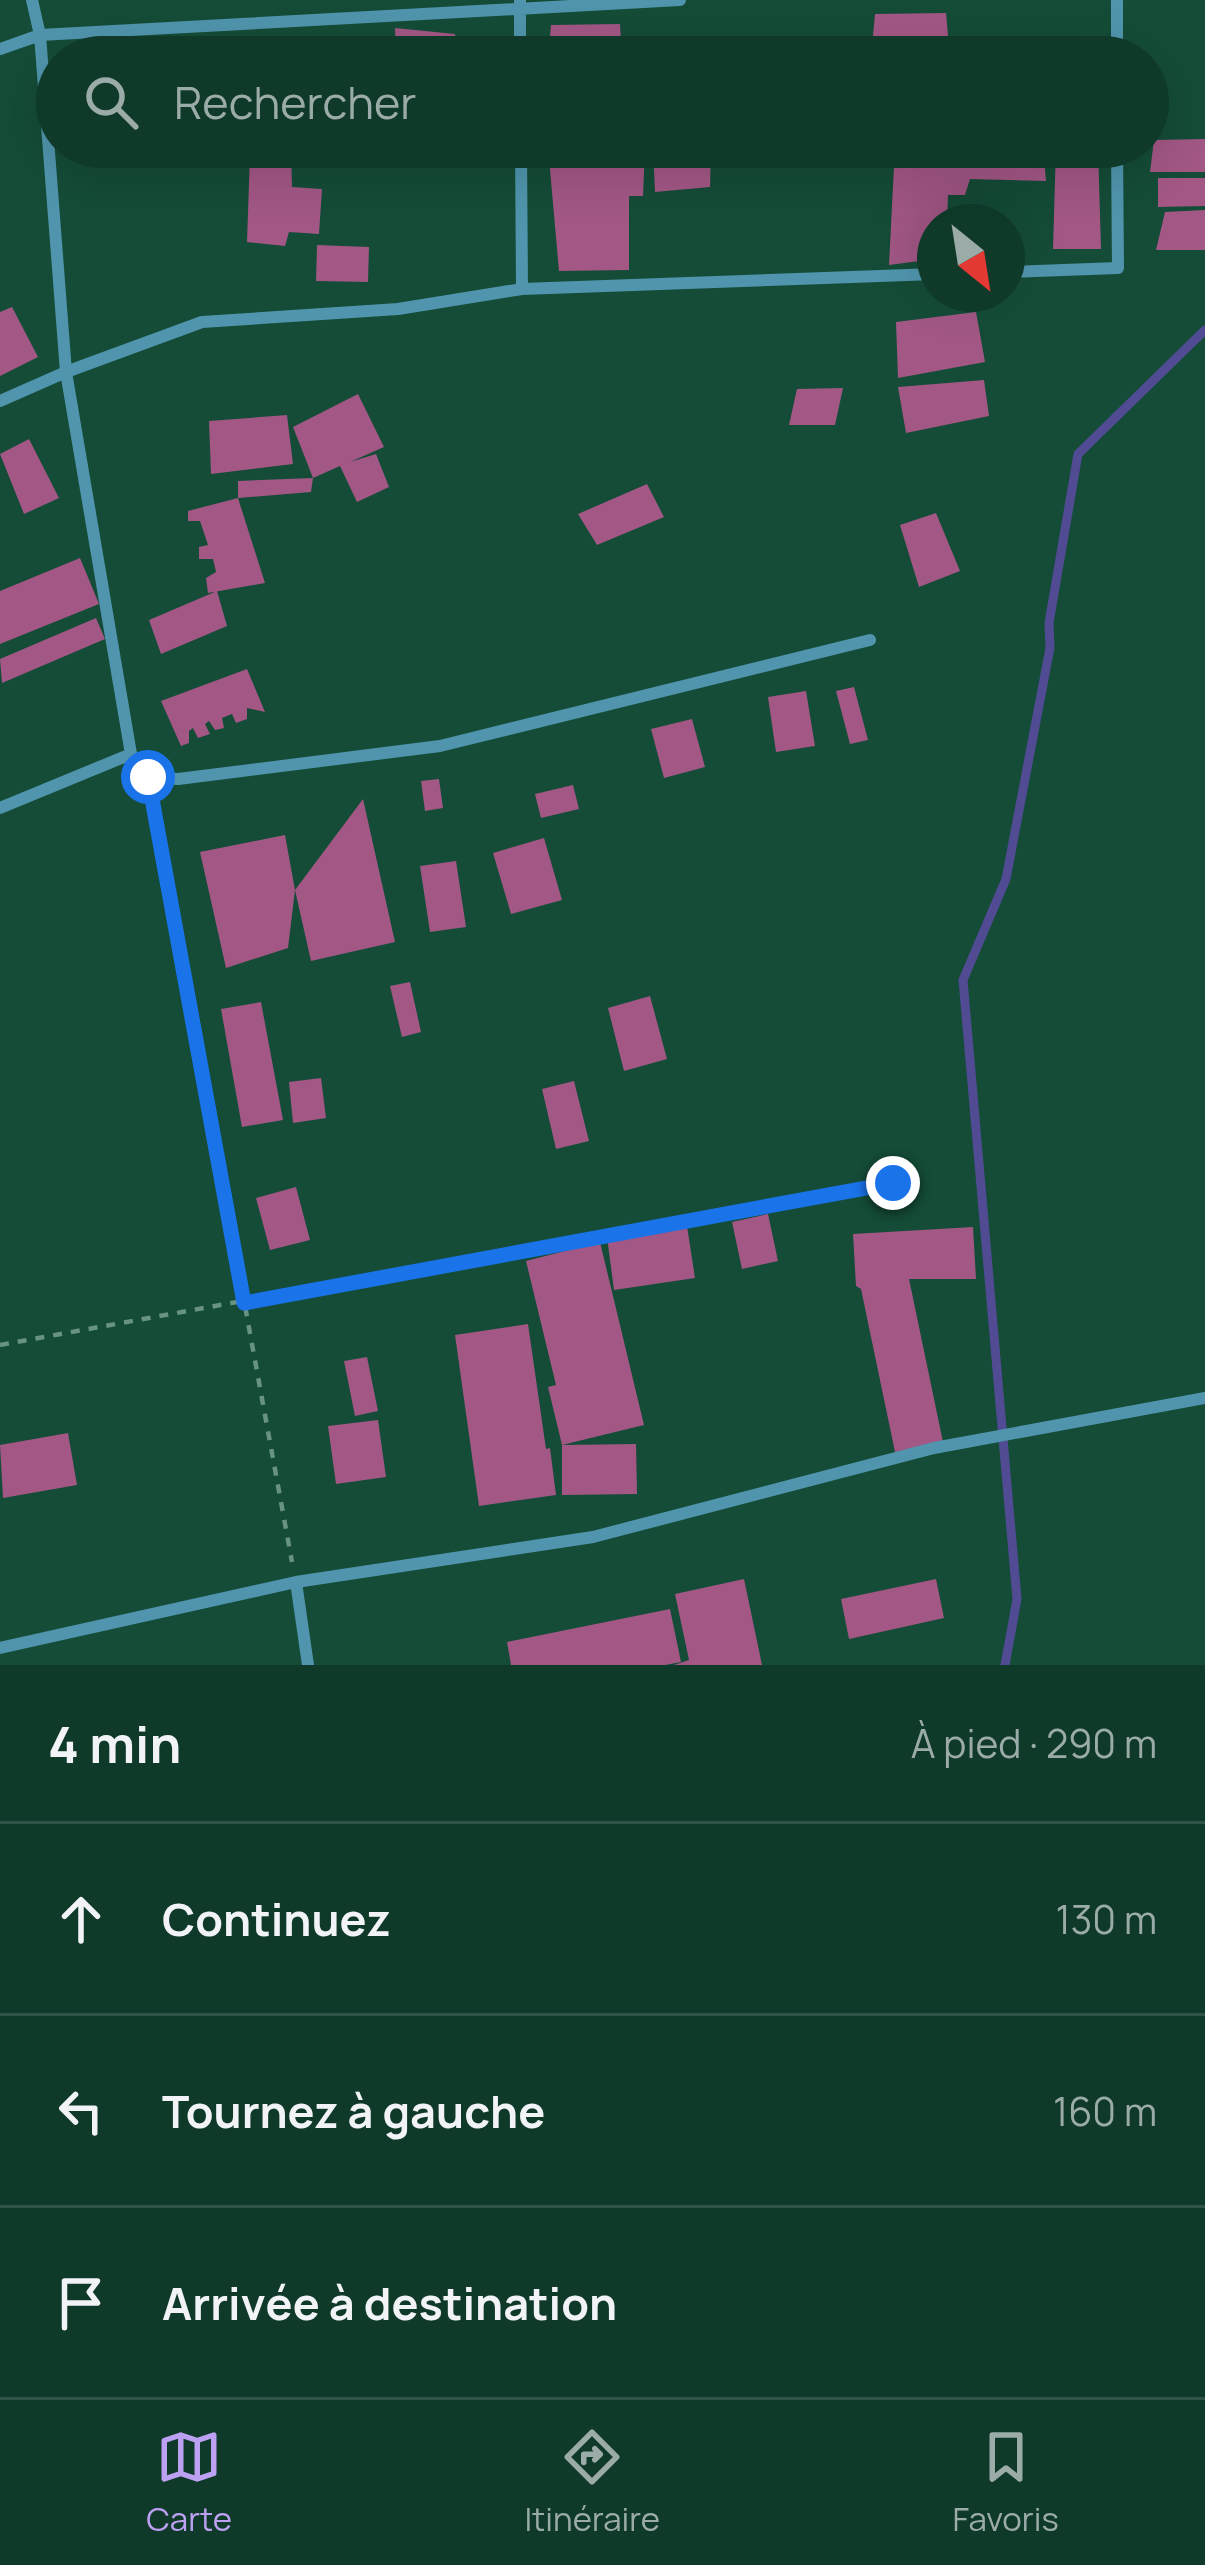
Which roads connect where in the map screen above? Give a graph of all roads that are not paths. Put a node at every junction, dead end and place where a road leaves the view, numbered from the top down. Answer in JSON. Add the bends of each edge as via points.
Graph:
{"nodes":[{"id":1,"x":32,"y":0,"type":"edge"},
{"id":2,"x":680,"y":0,"type":"edge"},
{"id":3,"x":1117,"y":0,"type":"edge"},
{"id":4,"x":520,"y":4,"type":"edge"},
{"id":5,"x":40,"y":35,"type":"junction"},
{"id":6,"x":36,"y":36,"type":"edge"},
{"id":7,"x":37,"y":36,"type":"edge"},
{"id":8,"x":520,"y":36,"type":"edge"},
{"id":9,"x":1117,"y":36,"type":"edge"},
{"id":10,"x":0,"y":49,"type":"edge"},
{"id":11,"x":50,"y":168,"type":"edge"},
{"id":12,"x":521,"y":168,"type":"edge"},
{"id":13,"x":1117,"y":168,"type":"edge"},
{"id":14,"x":1025,"y":271,"type":"edge"},
{"id":15,"x":917,"y":275,"type":"edge"},
{"id":16,"x":522,"y":289,"type":"junction"},
{"id":17,"x":66,"y":372,"type":"junction"},
{"id":18,"x":0,"y":401,"type":"edge"},
{"id":19,"x":870,"y":640,"type":"dead end"},
{"id":20,"x":131,"y":754,"type":"junction"},
{"id":21,"x":0,"y":808,"type":"edge"},
{"id":22,"x":1205,"y":1398,"type":"edge"},
{"id":23,"x":296,"y":1582,"type":"junction"},
{"id":24,"x":0,"y":1648,"type":"edge"},
{"id":25,"x":308,"y":1665,"type":"edge"}],
"edges":[{"from":1,"to":5,"type":"street"},
{"from":2,"to":4,"type":"street"},
{"from":3,"to":9,"type":"street"},
{"from":4,"to":5,"type":"street"},
{"from":4,"to":8,"type":"street"},
{"from":5,"to":7,"type":"street"},
{"from":6,"to":10,"type":"street"},
{"from":11,"to":17,"type":"street"},
{"from":12,"to":16,"type":"street"},
{"from":13,"to":14,"type":"street","via":[[1118,268]]},
{"from":15,"to":16,"type":"street"},
{"from":16,"to":17,"type":"street","via":[[398,310],[202,322]]},
{"from":17,"to":18,"type":"street"},
{"from":17,"to":20,"type":"street"},
{"from":19,"to":20,"type":"street","via":[[440,746],[178,778],[148,777]]},
{"from":20,"to":21,"type":"street"},
{"from":22,"to":23,"type":"street","via":[[934,1448],[593,1537]]},
{"from":23,"to":24,"type":"street"},
{"from":23,"to":25,"type":"street"}]}
